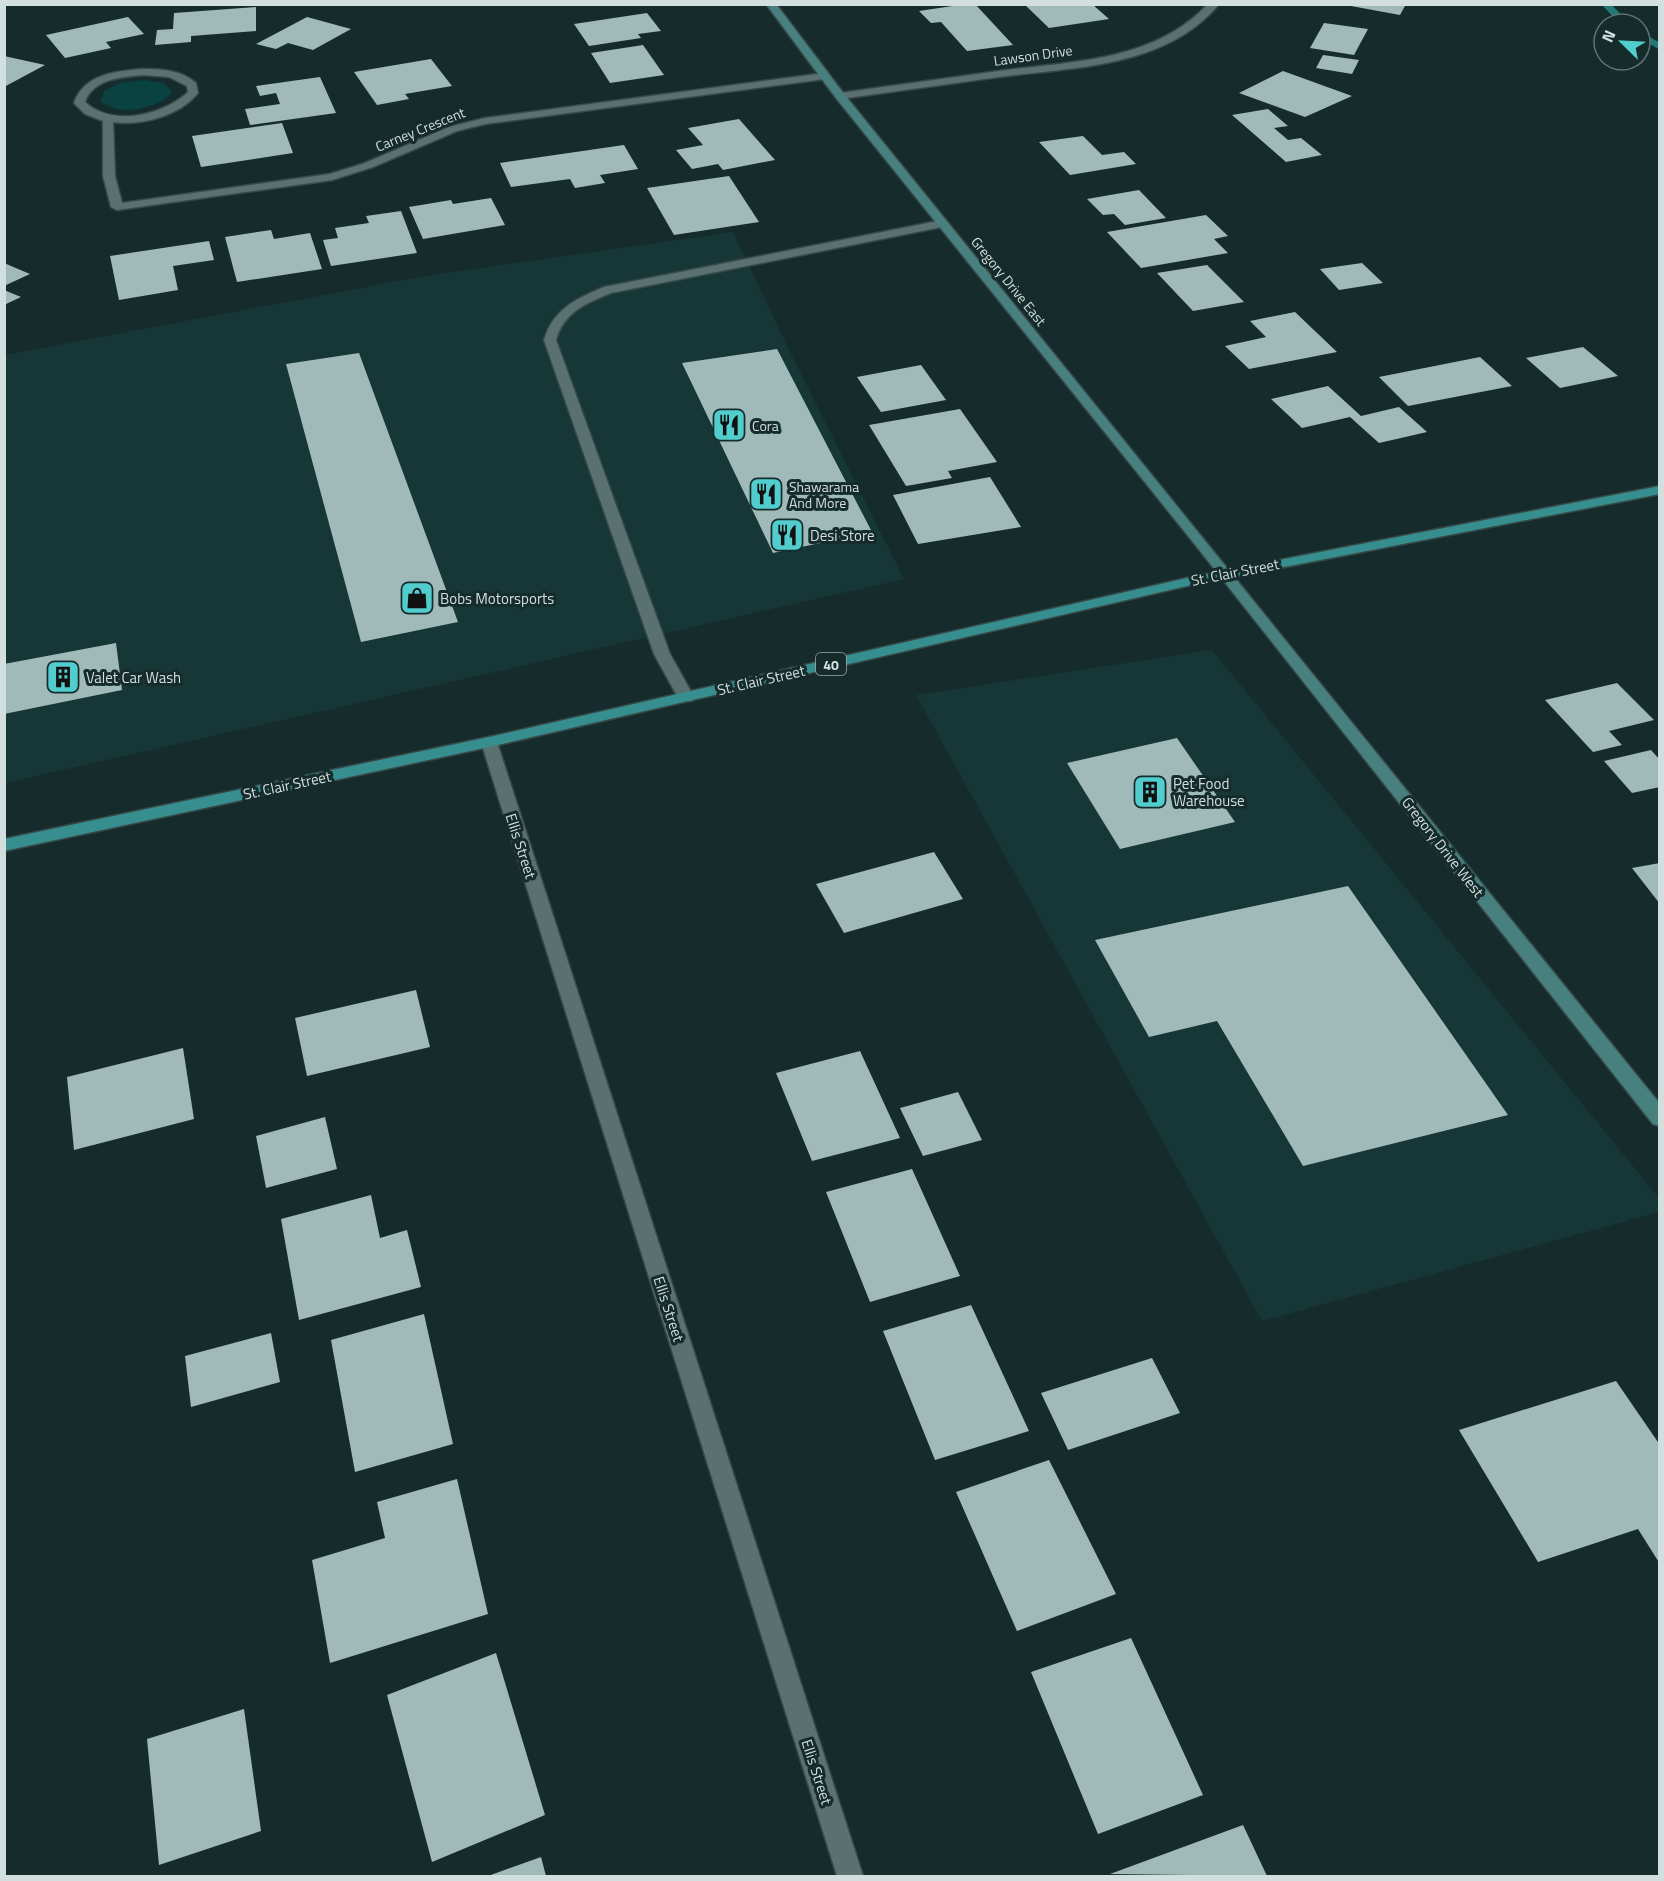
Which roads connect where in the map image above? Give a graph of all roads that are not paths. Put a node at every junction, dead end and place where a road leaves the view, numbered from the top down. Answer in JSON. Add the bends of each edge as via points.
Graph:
{"nodes":[{"id":1,"x":771,"y":4,"type":"edge"},
{"id":2,"x":1214,"y":4,"type":"edge"},
{"id":3,"x":825,"y":76,"type":"junction"},
{"id":4,"x":840,"y":96,"type":"junction"},
{"id":5,"x":108,"y":118,"type":"junction"},
{"id":6,"x":944,"y":224,"type":"junction"},
{"id":7,"x":1659,"y":490,"type":"edge"},
{"id":8,"x":1226,"y":574,"type":"junction"},
{"id":9,"x":686,"y":697,"type":"junction"},
{"id":10,"x":489,"y":742,"type":"junction"},
{"id":11,"x":4,"y":845,"type":"edge"},
{"id":12,"x":1659,"y":1119,"type":"edge"},
{"id":13,"x":850,"y":1876,"type":"edge"}],
"edges":[{"from":1,"to":3,"type":"street","name":"Gregory Drive East"},
{"from":2,"to":4,"type":"street","name":"Lawson Drive","via":[[1197,24],[1181,34],[1117,58]]},
{"from":3,"to":4,"type":"street","name":"Gregory Drive East"},
{"from":3,"to":5,"type":"street","name":"Carney Crescent","via":[[485,121],[453,129],[332,177],[117,207],[109,176]]},
{"from":4,"to":6,"type":"street","name":"Gregory Drive East"},
{"from":5,"to":5,"type":"street","via":[[142,117],[176,108],[193,93],[192,85],[186,79],[159,72],[110,77],[86,89],[79,103],[93,114]]},
{"from":6,"to":8,"type":"street","name":"Gregory Drive East"},
{"from":6,"to":9,"type":"street","via":[[608,290],[559,315],[550,340],[662,654]]},
{"from":7,"to":8,"type":"main road","name":"St. Clair Street","number":"40"},
{"from":8,"to":9,"type":"main road","name":"St. Clair Street","number":"40"},
{"from":8,"to":12,"type":"street","name":"Gregory Drive West"},
{"from":9,"to":10,"type":"main road","name":"St. Clair Street","number":"40"},
{"from":10,"to":11,"type":"main road","name":"St. Clair Street","number":"40"},
{"from":10,"to":13,"type":"street","name":"Ellis Street"}]}
